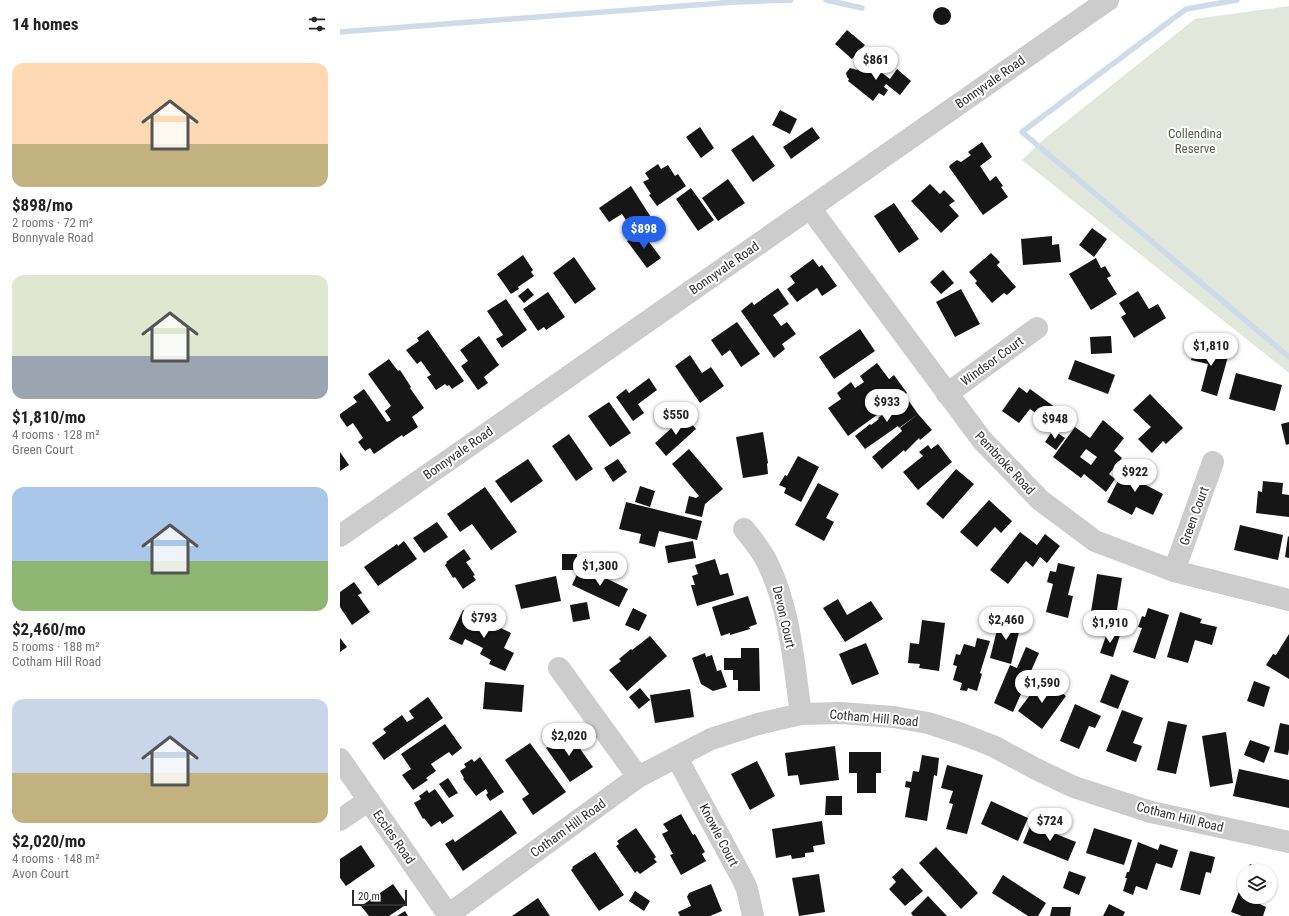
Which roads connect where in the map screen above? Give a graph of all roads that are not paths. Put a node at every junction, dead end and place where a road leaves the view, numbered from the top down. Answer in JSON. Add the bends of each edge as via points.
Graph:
{"nodes":[{"id":1,"x":1108,"y":0,"type":"edge"},
{"id":2,"x":810,"y":208,"type":"junction"},
{"id":3,"x":1037,"y":328,"type":"dead end"},
{"id":4,"x":947,"y":394,"type":"junction"},
{"id":5,"x":1213,"y":462,"type":"dead end"},
{"id":6,"x":744,"y":529,"type":"dead end"},
{"id":7,"x":340,"y":536,"type":"edge"},
{"id":8,"x":1174,"y":571,"type":"junction"},
{"id":9,"x":1289,"y":600,"type":"edge"},
{"id":10,"x":559,"y":668,"type":"dead end"},
{"id":11,"x":801,"y":714,"type":"junction"},
{"id":12,"x":677,"y":758,"type":"junction"},
{"id":13,"x":340,"y":759,"type":"edge"},
{"id":14,"x":638,"y":777,"type":"junction"},
{"id":15,"x":369,"y":800,"type":"junction"},
{"id":16,"x":340,"y":820,"type":"edge"},
{"id":17,"x":1289,"y":842,"type":"edge"},
{"id":18,"x":449,"y":916,"type":"edge"},
{"id":19,"x":754,"y":916,"type":"edge"}],
"edges":[{"from":1,"to":2,"type":"street","name":"Bonnyvale Road"},
{"from":2,"to":4,"type":"street","name":"Pembroke Road"},
{"from":2,"to":7,"type":"street","name":"Bonnyvale Road"},
{"from":3,"to":4,"type":"street","name":"Windsor Court"},
{"from":4,"to":8,"type":"street","name":"Pembroke Road","via":[[982,440],[1040,500],[1095,541]]},
{"from":5,"to":8,"type":"street","name":"Green Court"},
{"from":6,"to":11,"type":"street","name":"Devon Court","via":[[758,547],[776,583],[789,633]]},
{"from":8,"to":9,"type":"street","name":"Pembroke Road"},
{"from":10,"to":14,"type":"street"},
{"from":11,"to":12,"type":"street","name":"Cotham Hill Road","via":[[711,739]]},
{"from":11,"to":17,"type":"street","name":"Cotham Hill Road","via":[[841,712],[928,723],[993,746],[1074,786],[1152,812]]},
{"from":12,"to":14,"type":"street","name":"Cotham Hill Road"},
{"from":12,"to":19,"type":"street","name":"Knowle Court","via":[[742,878]]},
{"from":13,"to":15,"type":"street","name":"Eccles Road"},
{"from":14,"to":18,"type":"street","name":"Cotham Hill Road"},
{"from":15,"to":16,"type":"street"},
{"from":15,"to":18,"type":"street","name":"Eccles Road"}]}
